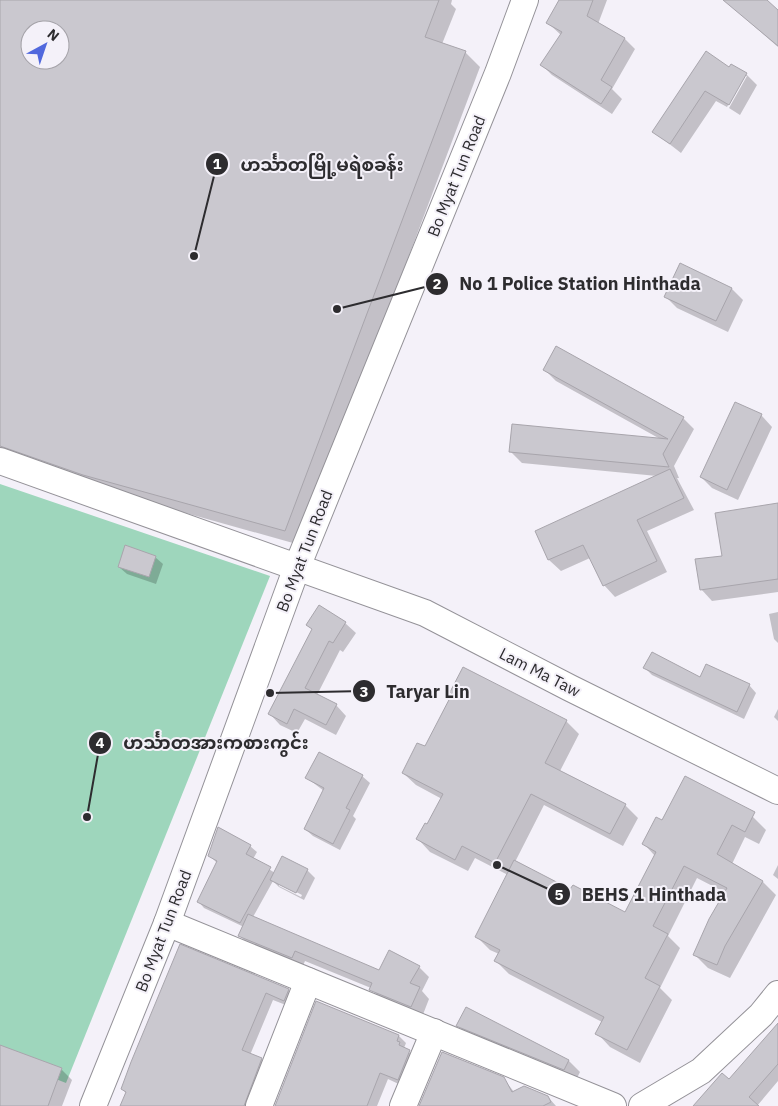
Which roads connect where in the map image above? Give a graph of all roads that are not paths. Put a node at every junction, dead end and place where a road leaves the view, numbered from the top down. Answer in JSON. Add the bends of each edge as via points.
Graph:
{"nodes":[{"id":1,"x":526,"y":0,"type":"edge"},
{"id":2,"x":0,"y":461,"type":"edge"},
{"id":3,"x":297,"y":566,"type":"junction"},
{"id":4,"x":778,"y":791,"type":"edge"},
{"id":5,"x":167,"y":923,"type":"junction"},
{"id":6,"x":308,"y":981,"type":"junction"},
{"id":7,"x":778,"y":994,"type":"edge"},
{"id":8,"x":434,"y":1032,"type":"junction"},
{"id":9,"x":92,"y":1106,"type":"edge"},
{"id":10,"x":260,"y":1106,"type":"edge"},
{"id":11,"x":403,"y":1106,"type":"edge"},
{"id":12,"x":613,"y":1106,"type":"edge"},
{"id":13,"x":642,"y":1106,"type":"edge"}],
"edges":[{"from":1,"to":3,"type":"street","name":"Bo Myat Tun Road"},
{"from":2,"to":3,"type":"street","name":"Lam Ma Taw"},
{"from":3,"to":4,"type":"street","name":"Lam Ma Taw","via":[[425,613]]},
{"from":3,"to":5,"type":"street","name":"Bo Myat Tun Road"},
{"from":5,"to":6,"type":"street"},
{"from":5,"to":9,"type":"street","name":"Bo Myat Tun Road"},
{"from":6,"to":8,"type":"street"},
{"from":6,"to":10,"type":"street"},
{"from":7,"to":13,"type":"street","via":[[761,1015],[701,1071]]},
{"from":8,"to":11,"type":"street"},
{"from":8,"to":12,"type":"street"}]}
